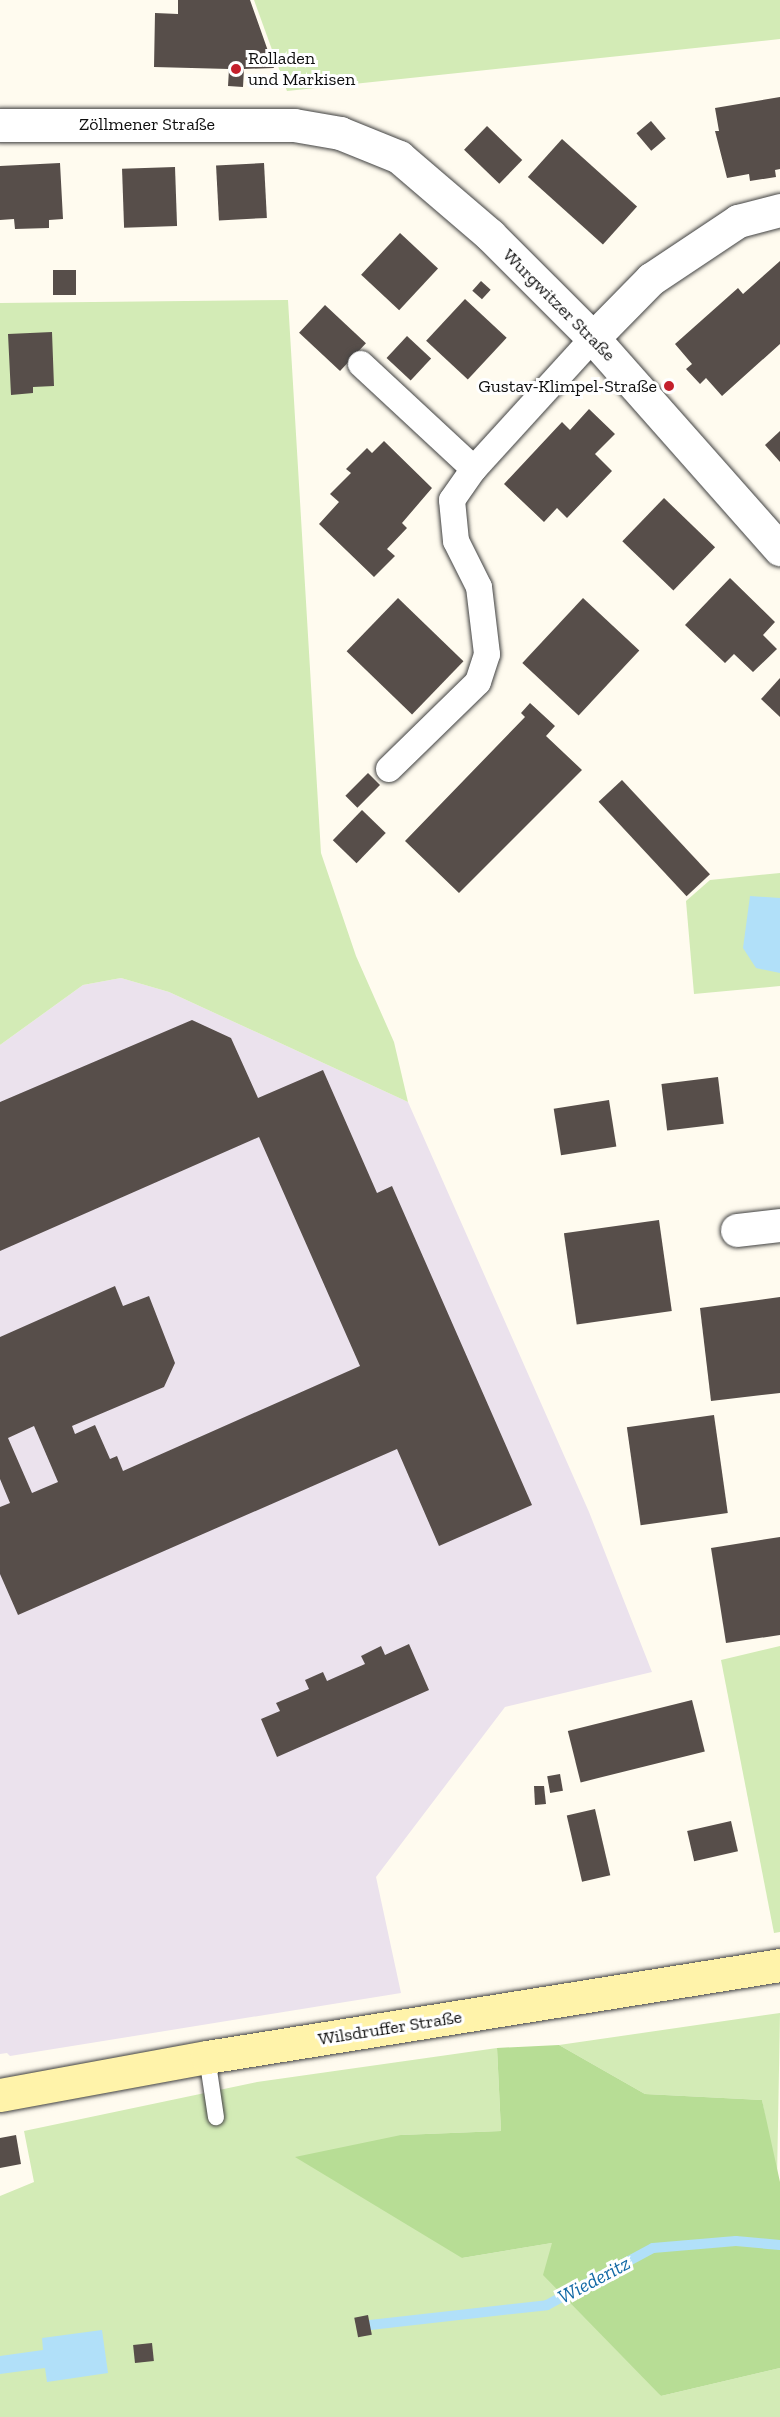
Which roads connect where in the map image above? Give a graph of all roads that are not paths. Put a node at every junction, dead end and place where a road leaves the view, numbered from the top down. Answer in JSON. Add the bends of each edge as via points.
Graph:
{"nodes":[{"id":1,"x":0,"y":125,"type":"edge"},
{"id":2,"x":294,"y":126,"type":"joint"},
{"id":3,"x":780,"y":210,"type":"edge"},
{"id":4,"x":593,"y":338,"type":"junction"},
{"id":5,"x":361,"y":364,"type":"dead end"},
{"id":6,"x":474,"y":469,"type":"junction"},
{"id":7,"x":780,"y":549,"type":"edge"},
{"id":8,"x":389,"y":769,"type":"dead end"},
{"id":9,"x":780,"y":1224,"type":"edge"},
{"id":10,"x":737,"y":1230,"type":"dead end"},
{"id":11,"x":780,"y":1965,"type":"edge"},
{"id":12,"x":207,"y":2057,"type":"junction"},
{"id":13,"x":0,"y":2095,"type":"edge"},
{"id":14,"x":216,"y":2117,"type":"dead end"}],
"edges":[{"from":1,"to":2,"type":"street","name":"Zöllmener Straße"},
{"from":2,"to":4,"type":"street","name":"Wurgwitzer Straße","via":[[340,133],[399,157],[490,235]]},
{"from":3,"to":4,"type":"street","via":[[738,221],[651,279]]},
{"from":4,"to":6,"type":"street"},
{"from":4,"to":7,"type":"street","name":"Wurgwitzer Straße"},
{"from":5,"to":6,"type":"street"},
{"from":6,"to":8,"type":"street","via":[[452,500],[456,542],[479,587],[487,654],[478,682]]},
{"from":9,"to":10,"type":"street"},
{"from":11,"to":12,"type":"main road","name":"Wilsdruffer Straße"},
{"from":12,"to":13,"type":"main road","name":"Wilsdruffer Straße"},
{"from":12,"to":14,"type":"lane"}]}
